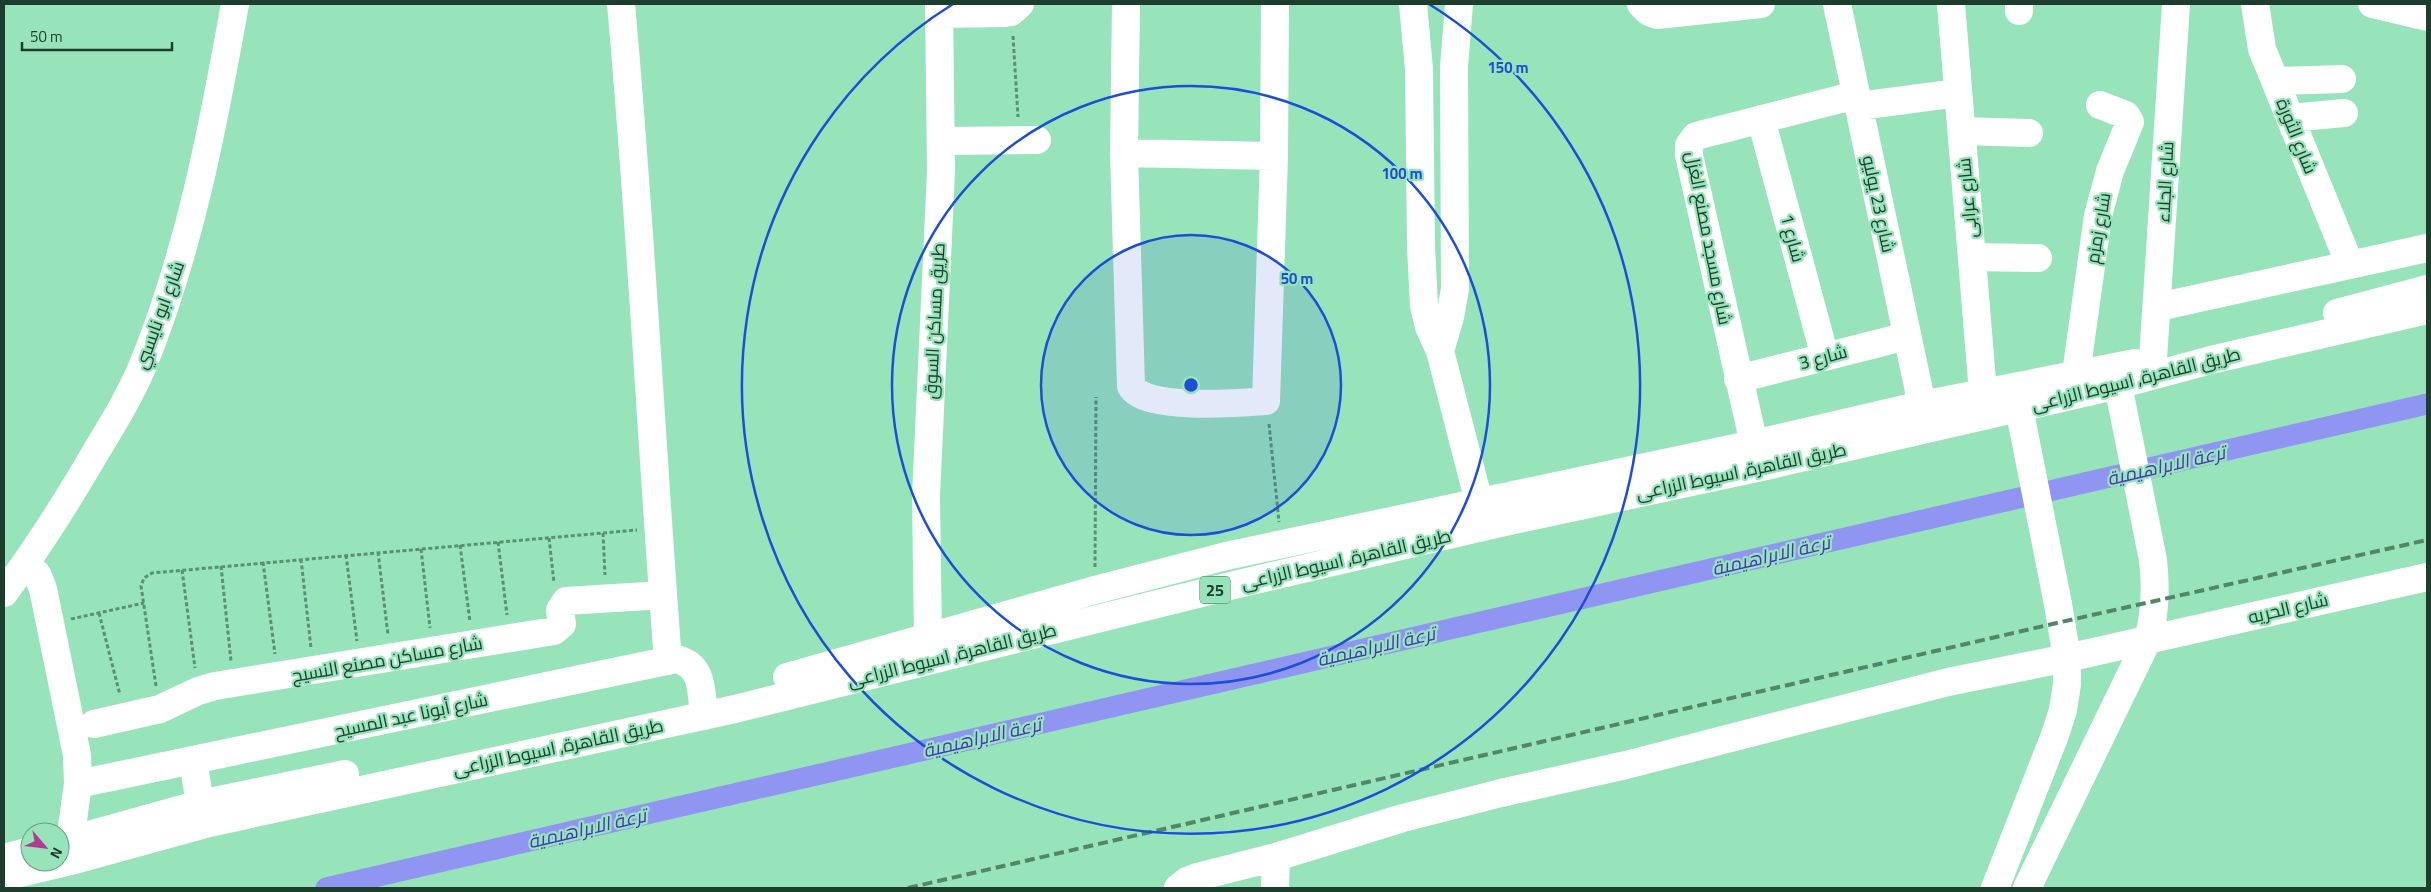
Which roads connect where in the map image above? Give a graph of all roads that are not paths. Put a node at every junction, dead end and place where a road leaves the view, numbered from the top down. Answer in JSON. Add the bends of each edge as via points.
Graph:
{"nodes":[{"id":1,"x":236,"y":4,"type":"edge"},
{"id":2,"x":621,"y":4,"type":"edge"},
{"id":3,"x":1126,"y":4,"type":"edge"},
{"id":4,"x":1276,"y":4,"type":"edge"},
{"id":5,"x":1413,"y":4,"type":"edge"},
{"id":6,"x":1459,"y":4,"type":"edge"},
{"id":7,"x":1640,"y":4,"type":"edge"},
{"id":8,"x":1761,"y":4,"type":"edge"},
{"id":9,"x":1837,"y":4,"type":"edge"},
{"id":10,"x":1951,"y":4,"type":"edge"},
{"id":11,"x":2176,"y":4,"type":"edge"},
{"id":12,"x":2255,"y":4,"type":"edge"},
{"id":13,"x":2372,"y":4,"type":"edge"},
{"id":14,"x":1016,"y":8,"type":"edge"},
{"id":15,"x":939,"y":9,"type":"edge"},
{"id":16,"x":2427,"y":17,"type":"edge"},
{"id":17,"x":1454,"y":68,"type":"junction"},
{"id":18,"x":1420,"y":69,"type":"junction"},
{"id":19,"x":2342,"y":79,"type":"dead end"},
{"id":20,"x":2275,"y":81,"type":"junction"},
{"id":21,"x":1958,"y":93,"type":"junction"},
{"id":22,"x":1857,"y":101,"type":"junction"},
{"id":23,"x":2100,"y":105,"type":"dead end"},
{"id":24,"x":2344,"y":113,"type":"dead end"},
{"id":25,"x":2290,"y":118,"type":"junction"},
{"id":26,"x":1760,"y":119,"type":"junction"},
{"id":27,"x":1962,"y":131,"type":"junction"},
{"id":28,"x":2029,"y":132,"type":"dead end"},
{"id":29,"x":1029,"y":140,"type":"road end"},
{"id":30,"x":941,"y":142,"type":"junction"},
{"id":31,"x":1124,"y":153,"type":"junction"},
{"id":32,"x":1274,"y":156,"type":"junction"},
{"id":33,"x":2427,"y":248,"type":"edge"},
{"id":34,"x":1972,"y":257,"type":"junction"},
{"id":35,"x":2038,"y":258,"type":"dead end"},
{"id":36,"x":2350,"y":265,"type":"junction"},
{"id":37,"x":2427,"y":289,"type":"edge"},
{"id":38,"x":2158,"y":307,"type":"junction"},
{"id":39,"x":2427,"y":310,"type":"edge"},
{"id":40,"x":1907,"y":336,"type":"junction"},
{"id":41,"x":1440,"y":351,"type":"junction"},
{"id":42,"x":1825,"y":357,"type":"junction"},
{"id":43,"x":2153,"y":359,"type":"junction"},
{"id":44,"x":2076,"y":374,"type":"junction"},
{"id":45,"x":1738,"y":379,"type":"junction"},
{"id":46,"x":2118,"y":385,"type":"junction"},
{"id":47,"x":1983,"y":393,"type":"junction"},
{"id":48,"x":1922,"y":405,"type":"junction"},
{"id":49,"x":2019,"y":408,"type":"junction"},
{"id":50,"x":1754,"y":444,"type":"junction"},
{"id":51,"x":1479,"y":502,"type":"junction"},
{"id":52,"x":25,"y":565,"type":"junction"},
{"id":53,"x":2427,"y":577,"type":"edge"},
{"id":54,"x":4,"y":593,"type":"edge"},
{"id":55,"x":663,"y":595,"type":"junction"},
{"id":56,"x":928,"y":638,"type":"junction"},
{"id":57,"x":2148,"y":639,"type":"junction"},
{"id":58,"x":2067,"y":658,"type":"junction"},
{"id":59,"x":668,"y":661,"type":"junction"},
{"id":60,"x":703,"y":706,"type":"junction"},
{"id":61,"x":94,"y":724,"type":"dead end"},
{"id":62,"x":550,"y":739,"type":"junction"},
{"id":63,"x":192,"y":760,"type":"junction"},
{"id":64,"x":78,"y":784,"type":"junction"},
{"id":65,"x":200,"y":804,"type":"junction"},
{"id":66,"x":69,"y":822,"type":"edge"},
{"id":67,"x":70,"y":841,"type":"edge"},
{"id":68,"x":20,"y":854,"type":"edge"},
{"id":69,"x":1276,"y":857,"type":"junction"},
{"id":70,"x":4,"y":858,"type":"edge"},
{"id":71,"x":4,"y":878,"type":"edge"},
{"id":72,"x":1178,"y":888,"type":"edge"},
{"id":73,"x":1275,"y":888,"type":"edge"},
{"id":74,"x":1995,"y":888,"type":"edge"},
{"id":75,"x":2027,"y":888,"type":"edge"}],
"edges":[{"from":1,"to":52,"type":"main road","name":"شارع ابو نايسبي","via":[[200,187],[159,324],[121,409],[57,519]]},
{"from":2,"to":55,"type":"main road","via":[[642,252],[647,378]]},
{"from":3,"to":31,"type":"main road"},
{"from":4,"to":32,"type":"main road"},
{"from":5,"to":18,"type":"main road"},
{"from":6,"to":17,"type":"main road"},
{"from":7,"to":8,"type":"main road","via":[[1658,15]]},
{"from":9,"to":22,"type":"main road","name":"شارع 23 يوليو"},
{"from":10,"to":21,"type":"main road","name":"شارع عرابى"},
{"from":11,"to":38,"type":"main road","name":"شارع الجلاء"},
{"from":12,"to":20,"type":"main road","name":"شارع الثورة","via":[[2262,49]]},
{"from":13,"to":16,"type":"main road"},
{"from":14,"to":15,"type":"main road"},
{"from":15,"to":30,"type":"main road","name":"طريق مساكن السوق"},
{"from":17,"to":18,"type":"main road"},
{"from":17,"to":41,"type":"main road","via":[[1455,280],[1450,317]]},
{"from":18,"to":41,"type":"main road","via":[[1421,278],[1429,327]]},
{"from":19,"to":20,"type":"main road"},
{"from":20,"to":25,"type":"main road","name":"شارع الثورة"},
{"from":21,"to":22,"type":"main road","name":"شارع مسجد مصنع الغزل"},
{"from":21,"to":27,"type":"main road","name":"شارع عرابى"},
{"from":22,"to":26,"type":"main road","name":"شارع مسجد مصنع الغزل"},
{"from":22,"to":40,"type":"main road","name":"شارع 23 يوليو"},
{"from":23,"to":44,"type":"main road","name":"شارع زمزم","via":[[2126,114],[2130,122],[2110,171],[2100,208]]},
{"from":24,"to":25,"type":"main road"},
{"from":25,"to":36,"type":"main road","name":"شارع الثورة"},
{"from":26,"to":42,"type":"main road","name":"شارع 1"},
{"from":26,"to":45,"type":"main road","name":"شارع مسجد مصنع الغزل","via":[[1696,136],[1688,150]]},
{"from":27,"to":28,"type":"main road"},
{"from":27,"to":34,"type":"main road","name":"شارع عرابى"},
{"from":29,"to":30,"type":"main road"},
{"from":30,"to":56,"type":"main road","name":"طريق مساكن السوق","via":[[926,496]]},
{"from":31,"to":32,"type":"main road"},
{"from":31,"to":32,"type":"main road","via":[[1131,386],[1151,400],[1211,404],[1266,401]]},
{"from":33,"to":36,"type":"main road"},
{"from":34,"to":35,"type":"main road"},
{"from":34,"to":47,"type":"main road","name":"شارع عرابى"},
{"from":36,"to":38,"type":"main road"},
{"from":37,"to":43,"type":"main road","name":"طريق القاهرة, اسيوط الزراعى","number":"25"},
{"from":38,"to":43,"type":"main road","name":"شارع الجلاء"},
{"from":39,"to":46,"type":"main road","name":"طريق القاهرة, اسيوط الزراعى","number":"25"},
{"from":40,"to":42,"type":"main road","name":"شارع 3"},
{"from":40,"to":48,"type":"main road","name":"شارع 23 يوليو"},
{"from":41,"to":51,"type":"main road"},
{"from":42,"to":45,"type":"main road","name":"شارع 3"},
{"from":43,"to":44,"type":"main road","name":"طريق القاهرة, اسيوط الزراعى","number":"25"},
{"from":44,"to":47,"type":"main road","name":"طريق القاهرة, اسيوط الزراعى","number":"25"},
{"from":45,"to":50,"type":"main road","name":"شارع مسجد مصنع الغزل"},
{"from":46,"to":49,"type":"main road","name":"طريق القاهرة, اسيوط الزراعى","number":"25"},
{"from":46,"to":57,"type":"main road","via":[[2152,560],[2156,602]]},
{"from":47,"to":48,"type":"main road","name":"طريق القاهرة, اسيوط الزراعى","number":"25"},
{"from":48,"to":50,"type":"main road","name":"طريق القاهرة, اسيوط الزراعى","number":"25"},
{"from":49,"to":58,"type":"main road"},
{"from":49,"to":60,"type":"main road","name":"طريق القاهرة, اسيوط الزراعى","number":"25"},
{"from":50,"to":51,"type":"main road","name":"طريق القاهرة, اسيوط الزراعى","number":"25"},
{"from":51,"to":56,"type":"main road","name":"طريق القاهرة, اسيوط الزراعى","number":"25","via":[[1226,556]]},
{"from":52,"to":54,"type":"main road","name":"شارع ابو نايسبي"},
{"from":52,"to":64,"type":"main road","via":[[37,574],[43,588],[77,755]]},
{"from":53,"to":57,"type":"main road","name":"شارع الحريه"},
{"from":55,"to":59,"type":"main road"},
{"from":55,"to":61,"type":"main road","name":"شارع مساكن مصنع النسيج","via":[[566,601],[561,606],[562,624],[557,630],[198,691],[160,709]]},
{"from":56,"to":60,"type":"main road","name":"طريق القاهرة, اسيوط الزراعى","number":"25","via":[[737,690]]},
{"from":57,"to":58,"type":"main road","name":"شارع الحريه"},
{"from":57,"to":75,"type":"main road"},
{"from":58,"to":69,"type":"main road","name":"شارع الحريه","via":[[1948,682],[1626,766],[1500,793],[1403,818]]},
{"from":58,"to":74,"type":"main road","via":[[2063,710]]},
{"from":59,"to":60,"type":"main road","name":"شارع أبونا عبد المسيح","via":[[676,659],[691,665],[700,679]]},
{"from":59,"to":63,"type":"main road","name":"شارع أبونا عبد المسيح"},
{"from":60,"to":62,"type":"main road","name":"طريق القاهرة, اسيوط الزراعى","number":"25"},
{"from":62,"to":65,"type":"main road","name":"طريق القاهرة, اسيوط الزراعى","number":"25"},
{"from":62,"to":71,"type":"main road","name":"طريق القاهرة, اسيوط الزراعى","number":"25","via":[[209,823]]},
{"from":63,"to":64,"type":"main road","name":"شارع أبونا عبد المسيح"},
{"from":63,"to":65,"type":"main road"},
{"from":64,"to":66,"type":"main road"},
{"from":65,"to":67,"type":"main road","name":"طريق القاهرة, اسيوط الزراعى","number":"25"},
{"from":68,"to":70,"type":"main road"},
{"from":69,"to":72,"type":"main road","name":"شارع الحريه","via":[[1197,877]]},
{"from":69,"to":73,"type":"main road"}]}
